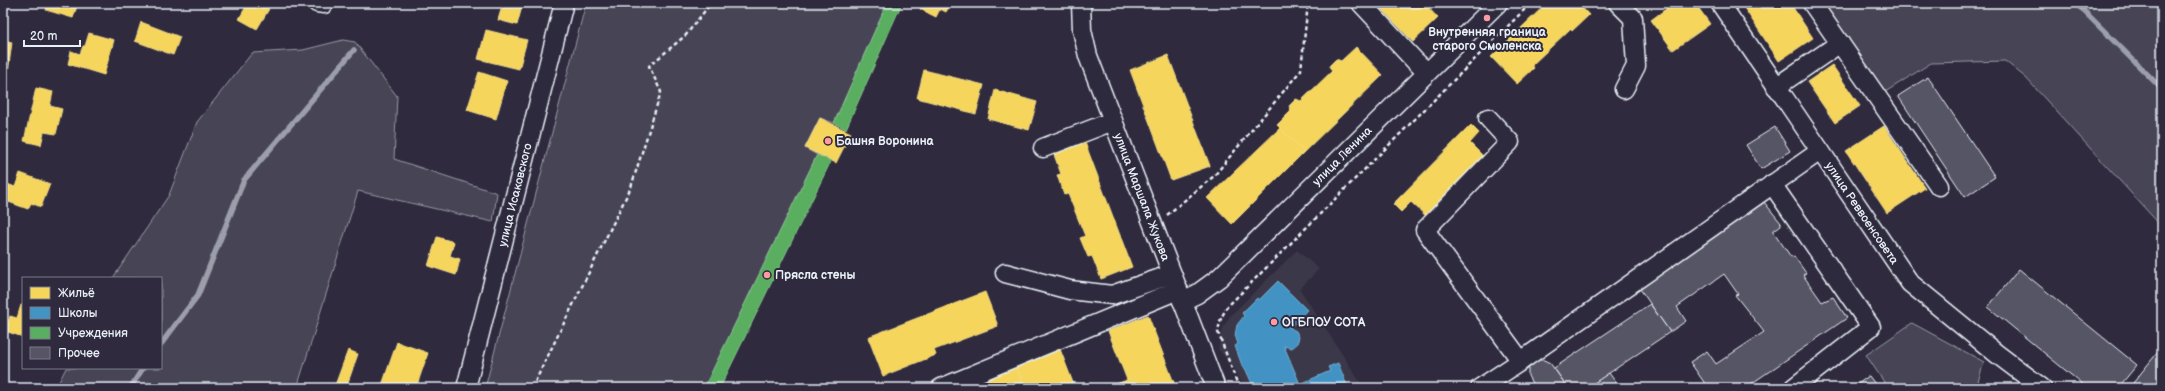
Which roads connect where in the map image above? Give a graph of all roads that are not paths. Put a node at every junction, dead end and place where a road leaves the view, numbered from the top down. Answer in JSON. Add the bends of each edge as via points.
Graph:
{"nodes":[{"id":1,"x":564,"y":3,"type":"edge"},
{"id":2,"x":1081,"y":3,"type":"edge"},
{"id":3,"x":1361,"y":3,"type":"edge"},
{"id":4,"x":1618,"y":3,"type":"edge"},
{"id":5,"x":1720,"y":3,"type":"edge"},
{"id":6,"x":1812,"y":3,"type":"edge"},
{"id":7,"x":1495,"y":4,"type":"edge"},
{"id":8,"x":1840,"y":43,"type":"junction"},
{"id":9,"x":1427,"y":72,"type":"junction"},
{"id":10,"x":1776,"y":87,"type":"junction"},
{"id":11,"x":1624,"y":89,"type":"dead end"},
{"id":12,"x":1488,"y":118,"type":"dead end"},
{"id":13,"x":1113,"y":121,"type":"junction"},
{"id":14,"x":1043,"y":148,"type":"dead end"},
{"id":15,"x":1820,"y":151,"type":"junction"},
{"id":16,"x":1772,"y":184,"type":"junction"},
{"id":17,"x":1940,"y":186,"type":"dead end"},
{"id":18,"x":1005,"y":273,"type":"dead end"},
{"id":19,"x":1177,"y":289,"type":"junction"},
{"id":20,"x":1520,"y":361,"type":"junction"},
{"id":21,"x":466,"y":388,"type":"edge"},
{"id":22,"x":942,"y":388,"type":"edge"},
{"id":23,"x":1216,"y":388,"type":"edge"},
{"id":24,"x":1480,"y":388,"type":"edge"},
{"id":25,"x":1793,"y":388,"type":"edge"},
{"id":26,"x":2042,"y":388,"type":"edge"}],
"edges":[{"from":1,"to":21,"type":"street","name":"улица Исаковского"},
{"from":2,"to":13,"type":"street","name":"улица Маршала Жукова","via":[[1085,44]]},
{"from":3,"to":9,"type":"street"},
{"from":4,"to":11,"type":"street","via":[[1633,18],[1636,66]]},
{"from":5,"to":10,"type":"street","name":"улица Реввоенсовета"},
{"from":6,"to":8,"type":"street"},
{"from":7,"to":9,"type":"street","name":"улица Ленина"},
{"from":8,"to":10,"type":"street"},
{"from":8,"to":17,"type":"street"},
{"from":9,"to":19,"type":"street","name":"улица Ленина","via":[[1219,278],[1197,294]]},
{"from":10,"to":15,"type":"street","name":"улица Реввоенсовета"},
{"from":12,"to":20,"type":"street","via":[[1510,142],[1425,230]]},
{"from":13,"to":14,"type":"street"},
{"from":13,"to":19,"type":"street","name":"улица Маршала Жукова"},
{"from":15,"to":16,"type":"street"},
{"from":15,"to":26,"type":"street","name":"улица Реввоенсовета","via":[[1910,283],[1996,354]]},
{"from":16,"to":20,"type":"street"},
{"from":16,"to":25,"type":"street","via":[[1870,328]]},
{"from":18,"to":19,"type":"street","via":[[1070,290],[1112,295]]},
{"from":19,"to":22,"type":"street"},
{"from":19,"to":23,"type":"street","name":"улица Маршала Жукова"},
{"from":20,"to":24,"type":"street"}]}
